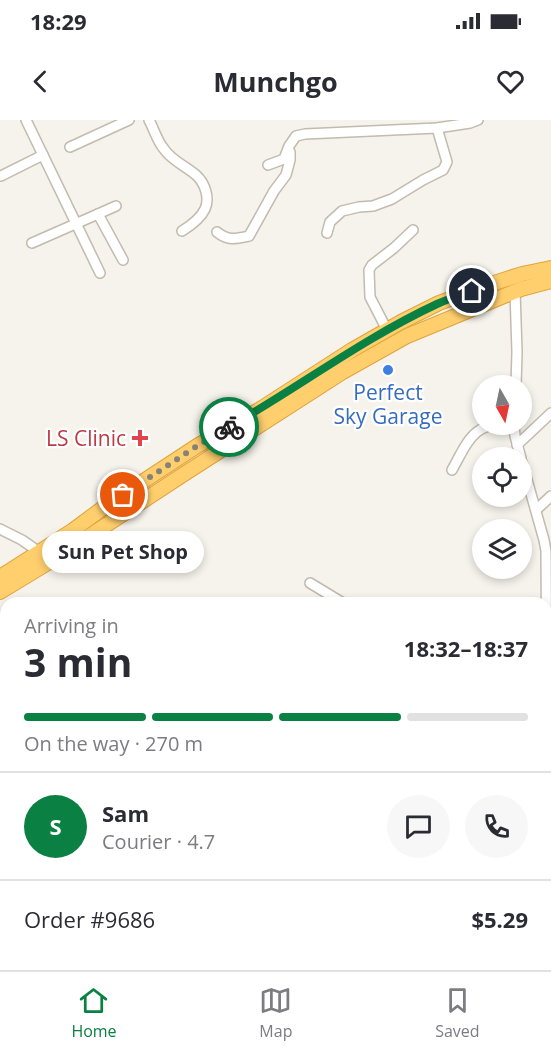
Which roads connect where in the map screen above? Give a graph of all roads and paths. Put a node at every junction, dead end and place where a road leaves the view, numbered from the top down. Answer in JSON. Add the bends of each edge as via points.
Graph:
{"nodes":[{"id":1,"x":26,"y":120,"type":"edge"},
{"id":2,"x":129,"y":120,"type":"edge"},
{"id":3,"x":149,"y":120,"type":"edge"},
{"id":4,"x":478,"y":120,"type":"edge"},
{"id":5,"x":405,"y":125,"type":"edge"},
{"id":6,"x":437,"y":128,"type":"junction"},
{"id":7,"x":289,"y":146,"type":"junction"},
{"id":8,"x":70,"y":147,"type":"dead end"},
{"id":9,"x":42,"y":155,"type":"junction"},
{"id":10,"x":268,"y":165,"type":"dead end"},
{"id":11,"x":1,"y":176,"type":"edge"},
{"id":12,"x":116,"y":206,"type":"dead end"},
{"id":13,"x":98,"y":214,"type":"junction"},
{"id":14,"x":75,"y":224,"type":"junction"},
{"id":15,"x":412,"y":230,"type":"dead end"},
{"id":16,"x":182,"y":231,"type":"dead end"},
{"id":17,"x":217,"y":232,"type":"dead end"},
{"id":18,"x":327,"y":233,"type":"dead end"},
{"id":19,"x":32,"y":243,"type":"dead end"},
{"id":20,"x":123,"y":260,"type":"dead end"},
{"id":21,"x":551,"y":268,"type":"edge"},
{"id":22,"x":100,"y":273,"type":"dead end"},
{"id":23,"x":551,"y":281,"type":"edge"},
{"id":24,"x":515,"y":291,"type":"junction"},
{"id":25,"x":387,"y":330,"type":"junction"},
{"id":26,"x":516,"y":375,"type":"edge"},
{"id":27,"x":551,"y":413,"type":"edge"},
{"id":28,"x":472,"y":435,"type":"edge"},
{"id":29,"x":515,"y":435,"type":"edge"},
{"id":30,"x":517,"y":445,"type":"joint"},
{"id":31,"x":452,"y":470,"type":"dead end"},
{"id":32,"x":532,"y":496,"type":"edge"},
{"id":33,"x":551,"y":496,"type":"edge"},
{"id":34,"x":536,"y":510,"type":"junction"},
{"id":35,"x":0,"y":529,"type":"edge"},
{"id":36,"x":39,"y":552,"type":"junction"},
{"id":37,"x":0,"y":577,"type":"edge"},
{"id":38,"x":310,"y":583,"type":"dead end"},
{"id":39,"x":0,"y":592,"type":"edge"},
{"id":40,"x":334,"y":597,"type":"edge"},
{"id":41,"x":548,"y":597,"type":"edge"}],
"edges":[{"from":1,"to":9,"type":"street"},
{"from":2,"to":8,"type":"street"},
{"from":3,"to":16,"type":"street","via":[[163,149],[198,176],[205,187],[205,209]]},
{"from":4,"to":6,"type":"street"},
{"from":5,"to":6,"type":"street"},
{"from":5,"to":7,"type":"street","via":[[305,134],[296,136]]},
{"from":6,"to":18,"type":"street","via":[[447,162],[443,170],[392,200],[342,211],[330,222]]},
{"from":7,"to":10,"type":"street","via":[[284,159]]},
{"from":7,"to":17,"type":"street","via":[[286,175],[249,236],[236,239]]},
{"from":9,"to":11,"type":"street"},
{"from":9,"to":14,"type":"street"},
{"from":12,"to":13,"type":"street"},
{"from":13,"to":14,"type":"street"},
{"from":13,"to":20,"type":"street"},
{"from":14,"to":19,"type":"street"},
{"from":14,"to":22,"type":"street"},
{"from":15,"to":25,"type":"street","via":[[369,270],[370,297]]},
{"from":21,"to":25,"type":"highway","via":[[439,303]]},
{"from":23,"to":24,"type":"highway"},
{"from":24,"to":26,"type":"street"},
{"from":24,"to":39,"type":"highway","via":[[407,336],[340,373]]},
{"from":25,"to":36,"type":"highway","via":[[197,446]]},
{"from":27,"to":30,"type":"street"},
{"from":28,"to":31,"type":"street"},
{"from":29,"to":30,"type":"street"},
{"from":32,"to":34,"type":"street"},
{"from":33,"to":34,"type":"street"},
{"from":34,"to":41,"type":"street","via":[[546,551]]},
{"from":35,"to":36,"type":"street"},
{"from":36,"to":37,"type":"highway"},
{"from":38,"to":40,"type":"street"}]}
